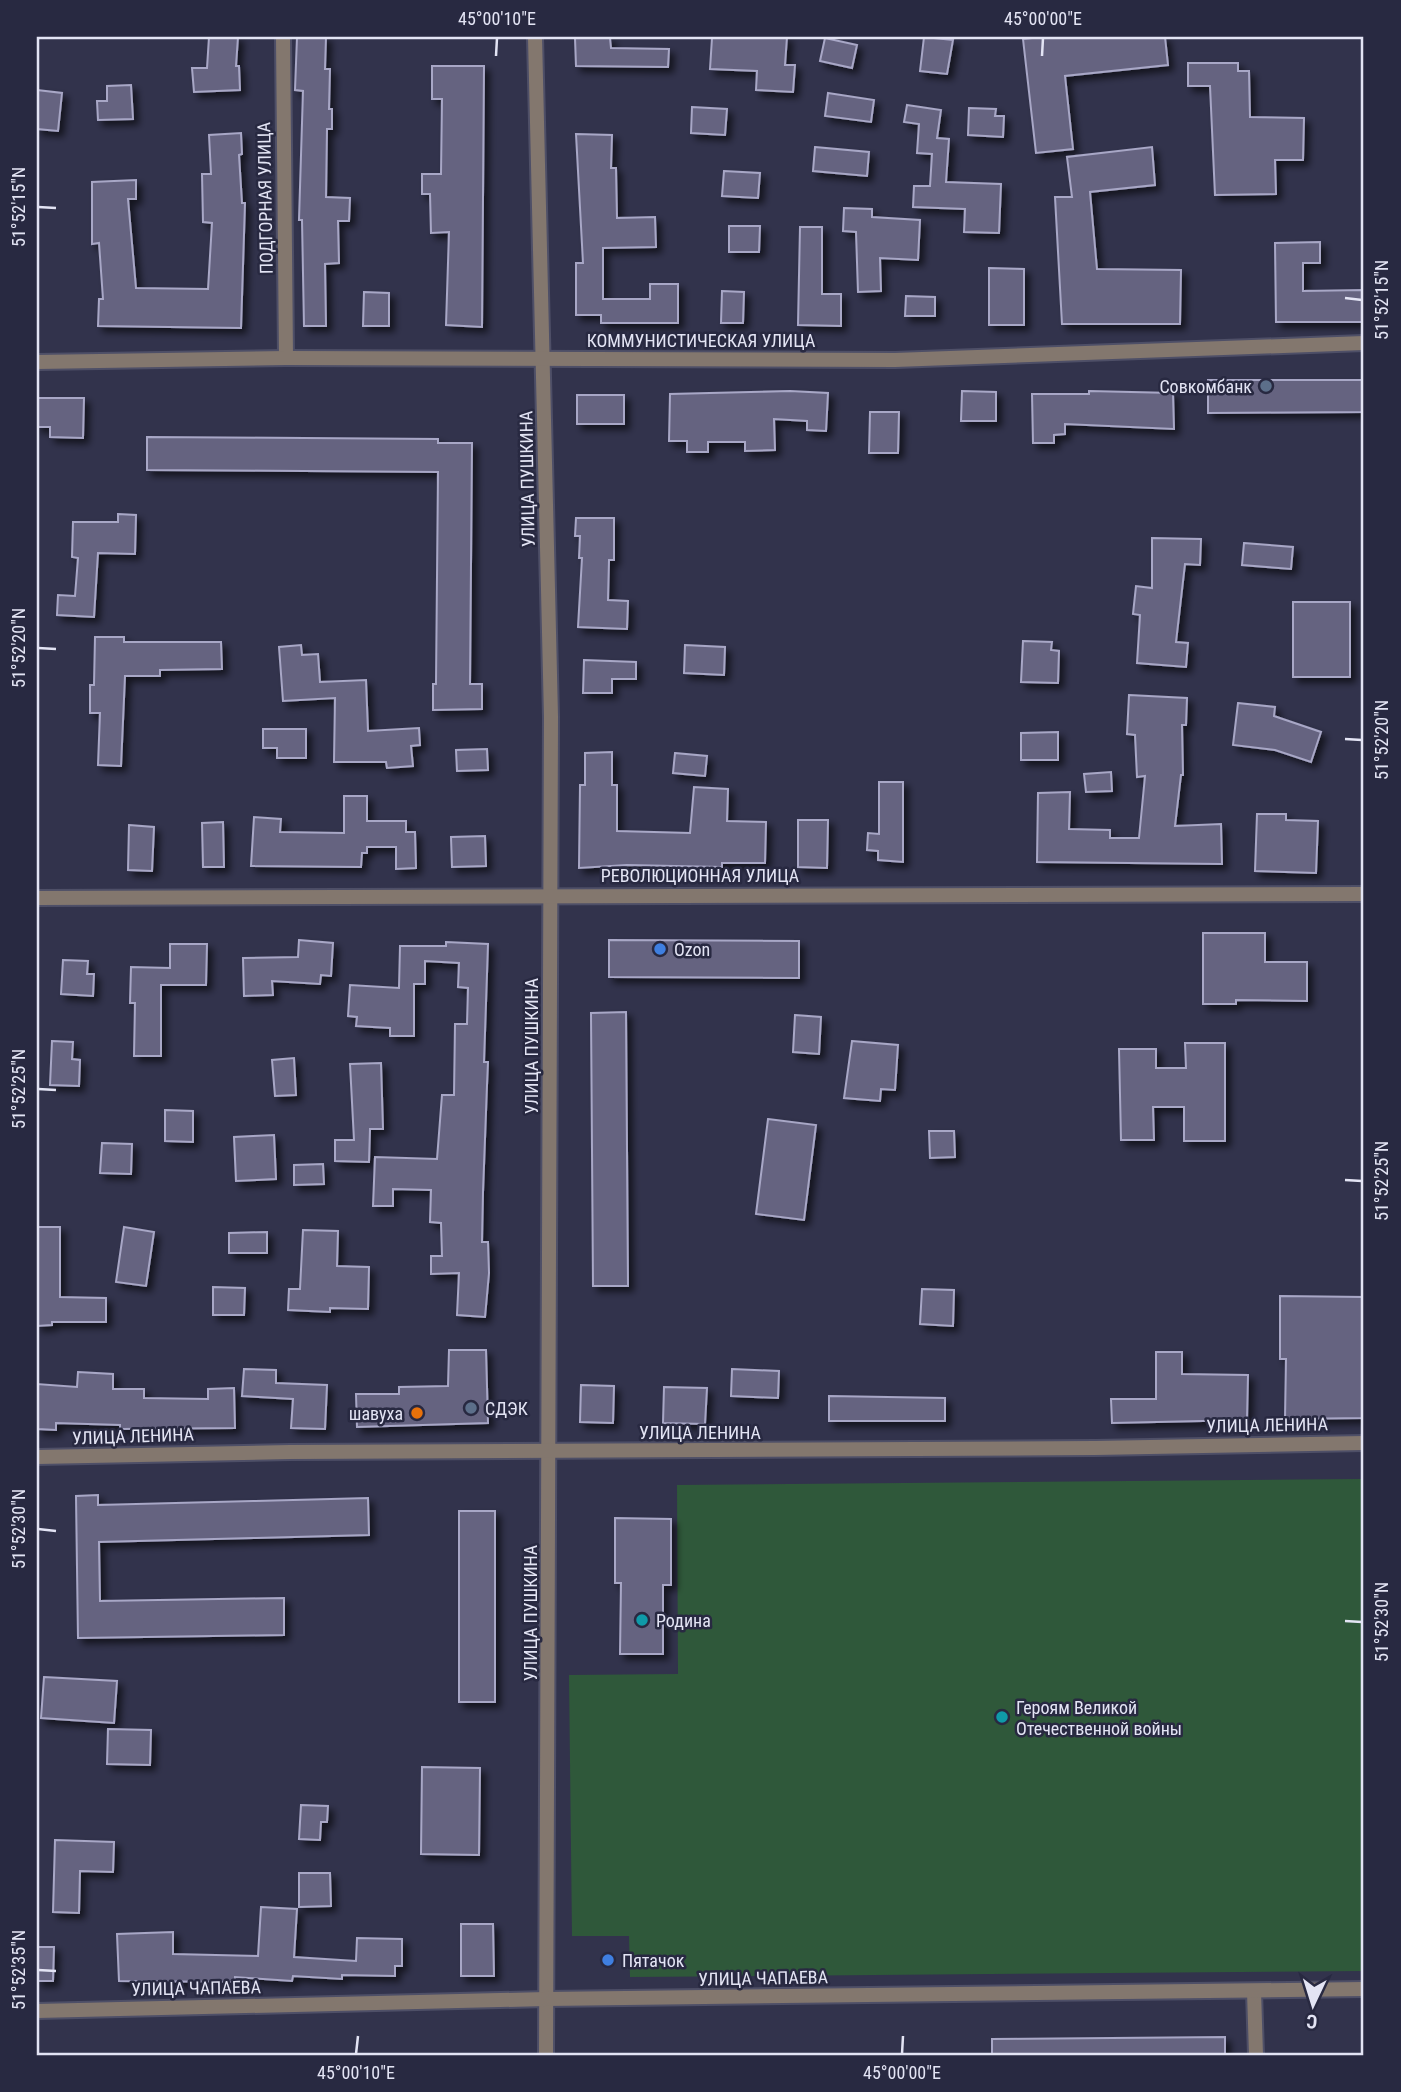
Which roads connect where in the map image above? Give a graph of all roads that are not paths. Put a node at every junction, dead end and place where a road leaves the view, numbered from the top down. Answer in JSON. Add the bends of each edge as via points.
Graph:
{"nodes":[{"id":1,"x":283,"y":37,"type":"edge"},
{"id":2,"x":535,"y":37,"type":"edge"},
{"id":3,"x":1364,"y":343,"type":"edge"},
{"id":4,"x":286,"y":358,"type":"junction"},
{"id":5,"x":544,"y":361,"type":"junction"},
{"id":6,"x":37,"y":362,"type":"edge"},
{"id":7,"x":1364,"y":894,"type":"edge"},
{"id":8,"x":551,"y":895,"type":"junction"},
{"id":9,"x":37,"y":898,"type":"edge"},
{"id":10,"x":1364,"y":1443,"type":"edge"},
{"id":11,"x":550,"y":1452,"type":"junction"},
{"id":12,"x":37,"y":1457,"type":"edge"},
{"id":13,"x":1364,"y":1989,"type":"edge"},
{"id":14,"x":1254,"y":1991,"type":"junction"},
{"id":15,"x":546,"y":1999,"type":"junction"},
{"id":16,"x":37,"y":2011,"type":"edge"},
{"id":17,"x":546,"y":2055,"type":"edge"},
{"id":18,"x":1256,"y":2055,"type":"edge"}],
"edges":[{"from":1,"to":4,"type":"street","name":"ПОДГОРНАЯ УЛИЦА"},
{"from":2,"to":5,"type":"street","name":"УЛИЦА ПУШКИНА"},
{"from":3,"to":5,"type":"street","name":"КОММУНИСТИЧЕСКАЯ УЛИЦА","via":[[895,360]]},
{"from":4,"to":5,"type":"street","name":"КОММУНИСТИЧЕСКАЯ УЛИЦА"},
{"from":4,"to":6,"type":"street","name":"КОММУНИСТИЧЕСКАЯ УЛИЦА"},
{"from":5,"to":8,"type":"street","name":"УЛИЦА ПУШКИНА"},
{"from":7,"to":8,"type":"street","name":"РЕВОЛЮЦИОННАЯ УЛИЦА"},
{"from":8,"to":9,"type":"street","name":"РЕВОЛЮЦИОННАЯ УЛИЦА"},
{"from":8,"to":11,"type":"street","name":"УЛИЦА ПУШКИНА"},
{"from":10,"to":11,"type":"street","name":"УЛИЦА ЛЕНИНА"},
{"from":11,"to":12,"type":"street","name":"УЛИЦА ЛЕНИНА"},
{"from":11,"to":15,"type":"street","name":"УЛИЦА ПУШКИНА"},
{"from":13,"to":14,"type":"street","name":"УЛИЦА ЧАПАЕВА"},
{"from":14,"to":15,"type":"street","name":"УЛИЦА ЧАПАЕВА"},
{"from":14,"to":18,"type":"street"},
{"from":15,"to":16,"type":"street","name":"УЛИЦА ЧАПАЕВА"},
{"from":15,"to":17,"type":"street","name":"УЛИЦА ПУШКИНА"}]}
